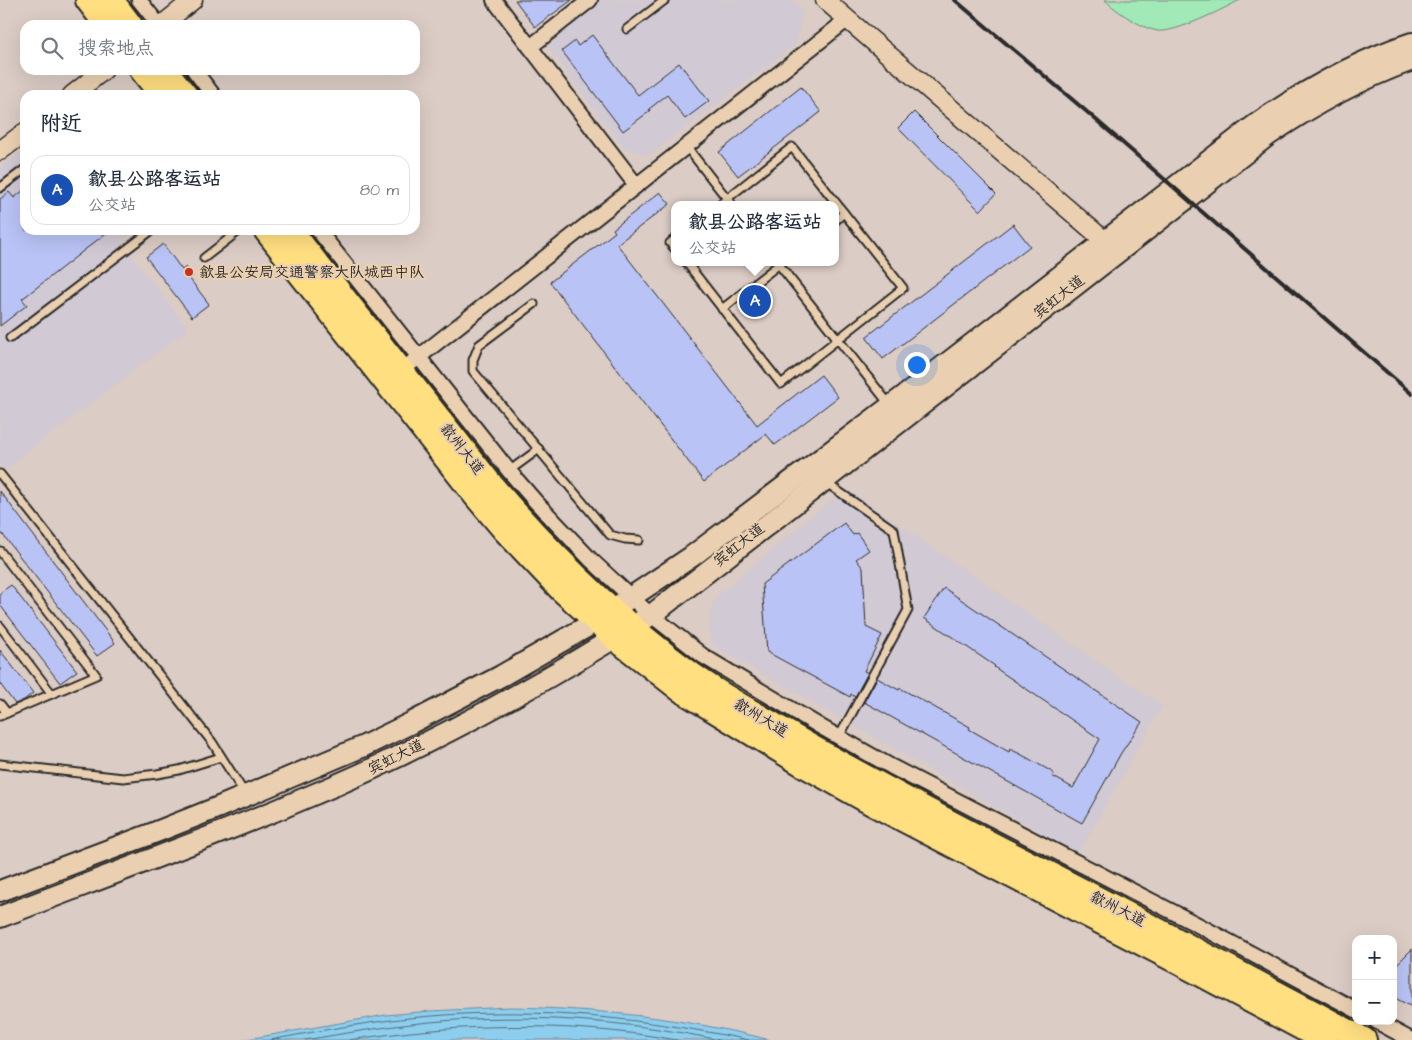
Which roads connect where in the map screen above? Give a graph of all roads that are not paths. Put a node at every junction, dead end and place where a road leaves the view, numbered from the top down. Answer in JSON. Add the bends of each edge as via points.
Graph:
{"nodes":[{"id":1,"x":88,"y":0,"type":"edge"},
{"id":2,"x":111,"y":0,"type":"edge"},
{"id":3,"x":139,"y":0,"type":"edge"},
{"id":4,"x":194,"y":0,"type":"edge"},
{"id":5,"x":494,"y":0,"type":"edge"},
{"id":6,"x":590,"y":0,"type":"edge"},
{"id":7,"x":666,"y":0,"type":"edge"},
{"id":8,"x":825,"y":0,"type":"edge"},
{"id":9,"x":848,"y":19,"type":"junction"},
{"id":10,"x":103,"y":20,"type":"edge"},
{"id":11,"x":126,"y":20,"type":"edge"},
{"id":12,"x":156,"y":20,"type":"edge"},
{"id":13,"x":167,"y":20,"type":"edge"},
{"id":14,"x":627,"y":29,"type":"dead end"},
{"id":15,"x":1412,"y":43,"type":"edge"},
{"id":16,"x":530,"y":47,"type":"junction"},
{"id":17,"x":1412,"y":60,"type":"edge"},
{"id":18,"x":98,"y":75,"type":"edge"},
{"id":19,"x":146,"y":75,"type":"edge"},
{"id":20,"x":170,"y":75,"type":"edge"},
{"id":21,"x":198,"y":75,"type":"edge"},
{"id":22,"x":78,"y":90,"type":"edge"},
{"id":23,"x":158,"y":90,"type":"edge"},
{"id":24,"x":181,"y":90,"type":"edge"},
{"id":25,"x":209,"y":90,"type":"edge"},
{"id":26,"x":20,"y":136,"type":"edge"},
{"id":27,"x":686,"y":146,"type":"junction"},
{"id":28,"x":0,"y":151,"type":"edge"},
{"id":29,"x":20,"y":173,"type":"edge"},
{"id":30,"x":636,"y":185,"type":"junction"},
{"id":31,"x":0,"y":188,"type":"edge"},
{"id":32,"x":727,"y":198,"type":"junction"},
{"id":33,"x":724,"y":201,"type":"edge"},
{"id":34,"x":729,"y":201,"type":"edge"},
{"id":35,"x":834,"y":201,"type":"edge"},
{"id":36,"x":839,"y":208,"type":"edge"},
{"id":37,"x":844,"y":214,"type":"junction"},
{"id":38,"x":839,"y":218,"type":"edge"},
{"id":39,"x":145,"y":235,"type":"edge"},
{"id":40,"x":234,"y":235,"type":"edge"},
{"id":41,"x":270,"y":235,"type":"edge"},
{"id":42,"x":294,"y":235,"type":"edge"},
{"id":43,"x":321,"y":235,"type":"edge"},
{"id":44,"x":1111,"y":247,"type":"junction"},
{"id":45,"x":204,"y":258,"type":"dead end"},
{"id":46,"x":689,"y":266,"type":"edge"},
{"id":47,"x":776,"y":266,"type":"edge"},
{"id":48,"x":782,"y":266,"type":"edge"},
{"id":49,"x":534,"y":304,"type":"dead end"},
{"id":50,"x":722,"y":309,"type":"junction"},
{"id":51,"x":10,"y":338,"type":"dead end"},
{"id":52,"x":838,"y":339,"type":"junction"},
{"id":53,"x":409,"y":364,"type":"junction"},
{"id":54,"x":890,"y":407,"type":"junction"},
{"id":55,"x":538,"y":450,"type":"junction"},
{"id":56,"x":509,"y":471,"type":"junction"},
{"id":57,"x":0,"y":474,"type":"edge"},
{"id":58,"x":822,"y":481,"type":"junction"},
{"id":59,"x":639,"y":540,"type":"dead end"},
{"id":60,"x":0,"y":550,"type":"edge"},
{"id":61,"x":632,"y":598,"type":"junction"},
{"id":62,"x":651,"y":614,"type":"junction"},
{"id":63,"x":604,"y":615,"type":"junction"},
{"id":64,"x":0,"y":626,"type":"edge"},
{"id":65,"x":623,"y":632,"type":"junction"},
{"id":66,"x":52,"y":694,"type":"junction"},
{"id":67,"x":0,"y":704,"type":"edge"},
{"id":68,"x":4,"y":714,"type":"edge"},
{"id":69,"x":839,"y":737,"type":"junction"},
{"id":70,"x":221,"y":757,"type":"junction"},
{"id":71,"x":0,"y":764,"type":"edge"},
{"id":72,"x":246,"y":796,"type":"junction"},
{"id":73,"x":0,"y":891,"type":"edge"},
{"id":74,"x":0,"y":917,"type":"edge"},
{"id":75,"x":1352,"y":1008,"type":"edge"},
{"id":76,"x":1383,"y":1025,"type":"edge"},
{"id":77,"x":1326,"y":1040,"type":"edge"},
{"id":78,"x":1364,"y":1040,"type":"edge"},
{"id":79,"x":1411,"y":1040,"type":"edge"}],
"edges":[{"from":1,"to":10,"type":"highway"},
{"from":2,"to":11,"type":"highway"},
{"from":3,"to":12,"type":"street"},
{"from":4,"to":13,"type":"street"},
{"from":5,"to":16,"type":"street"},
{"from":6,"to":16,"type":"street"},
{"from":7,"to":14,"type":"lane"},
{"from":8,"to":9,"type":"street"},
{"from":9,"to":27,"type":"street"},
{"from":9,"to":44,"type":"street"},
{"from":15,"to":44,"type":"main road","name":"宾虹大道","via":[[1343,72],[1258,123]]},
{"from":16,"to":30,"type":"street"},
{"from":17,"to":44,"type":"main road","name":"宾虹大道","via":[[1350,85],[1293,118]]},
{"from":18,"to":22,"type":"street"},
{"from":19,"to":23,"type":"highway"},
{"from":20,"to":24,"type":"highway"},
{"from":21,"to":25,"type":"street"},
{"from":26,"to":28,"type":"street"},
{"from":27,"to":30,"type":"street"},
{"from":27,"to":32,"type":"lane"},
{"from":29,"to":31,"type":"lane"},
{"from":30,"to":53,"type":"street"},
{"from":32,"to":33,"type":"lane"},
{"from":32,"to":34,"type":"lane"},
{"from":32,"to":35,"type":"lane","via":[[792,147]]},
{"from":36,"to":37,"type":"lane"},
{"from":37,"to":38,"type":"lane"},
{"from":37,"to":52,"type":"lane","via":[[903,288]]},
{"from":39,"to":51,"type":"lane"},
{"from":40,"to":45,"type":"lane"},
{"from":41,"to":63,"type":"highway","name":"歙州大道","via":[[477,497],[532,559]]},
{"from":42,"to":53,"type":"highway","name":"歙州大道"},
{"from":43,"to":53,"type":"street"},
{"from":44,"to":54,"type":"main road","name":"宾虹大道"},
{"from":44,"to":58,"type":"main road","name":"宾虹大道"},
{"from":46,"to":50,"type":"lane"},
{"from":47,"to":50,"type":"lane"},
{"from":48,"to":52,"type":"lane"},
{"from":49,"to":55,"type":"lane","via":[[479,346],[473,371]]},
{"from":50,"to":52,"type":"lane","via":[[781,384]]},
{"from":52,"to":54,"type":"lane"},
{"from":53,"to":56,"type":"street"},
{"from":53,"to":63,"type":"highway","name":"歙州大道","via":[[492,485],[574,576]]},
{"from":54,"to":61,"type":"main road","name":"宾虹大道"},
{"from":55,"to":56,"type":"lane"},
{"from":55,"to":59,"type":"lane","via":[[610,536]]},
{"from":56,"to":61,"type":"street","via":[[562,531]]},
{"from":57,"to":70,"type":"lane"},
{"from":58,"to":62,"type":"main road","name":"宾虹大道"},
{"from":58,"to":69,"type":"lane","via":[[894,530],[908,610]]},
{"from":60,"to":66,"type":"lane","via":[[96,675]]},
{"from":61,"to":62,"type":"street"},
{"from":61,"to":63,"type":"main road","name":"宾虹大道"},
{"from":62,"to":65,"type":"main road","name":"宾虹大道"},
{"from":62,"to":69,"type":"street","via":[[703,656]]},
{"from":63,"to":65,"type":"highway","name":"歙州大道"},
{"from":63,"to":72,"type":"main road","name":"宾虹大道","via":[[508,672],[411,723]]},
{"from":64,"to":66,"type":"lane"},
{"from":65,"to":74,"type":"main road","name":"宾虹大道","via":[[513,698],[375,768],[169,854]]},
{"from":65,"to":77,"type":"highway","name":"歙州大道","via":[[680,689],[801,763]]},
{"from":65,"to":78,"type":"highway","name":"歙州大道","via":[[810,747],[897,795]]},
{"from":66,"to":68,"type":"lane"},
{"from":67,"to":68,"type":"lane"},
{"from":69,"to":75,"type":"street"},
{"from":70,"to":71,"type":"lane","via":[[179,770],[123,778]]},
{"from":70,"to":72,"type":"lane"},
{"from":72,"to":73,"type":"main road","name":"宾虹大道"},
{"from":76,"to":79,"type":"street"}]}
